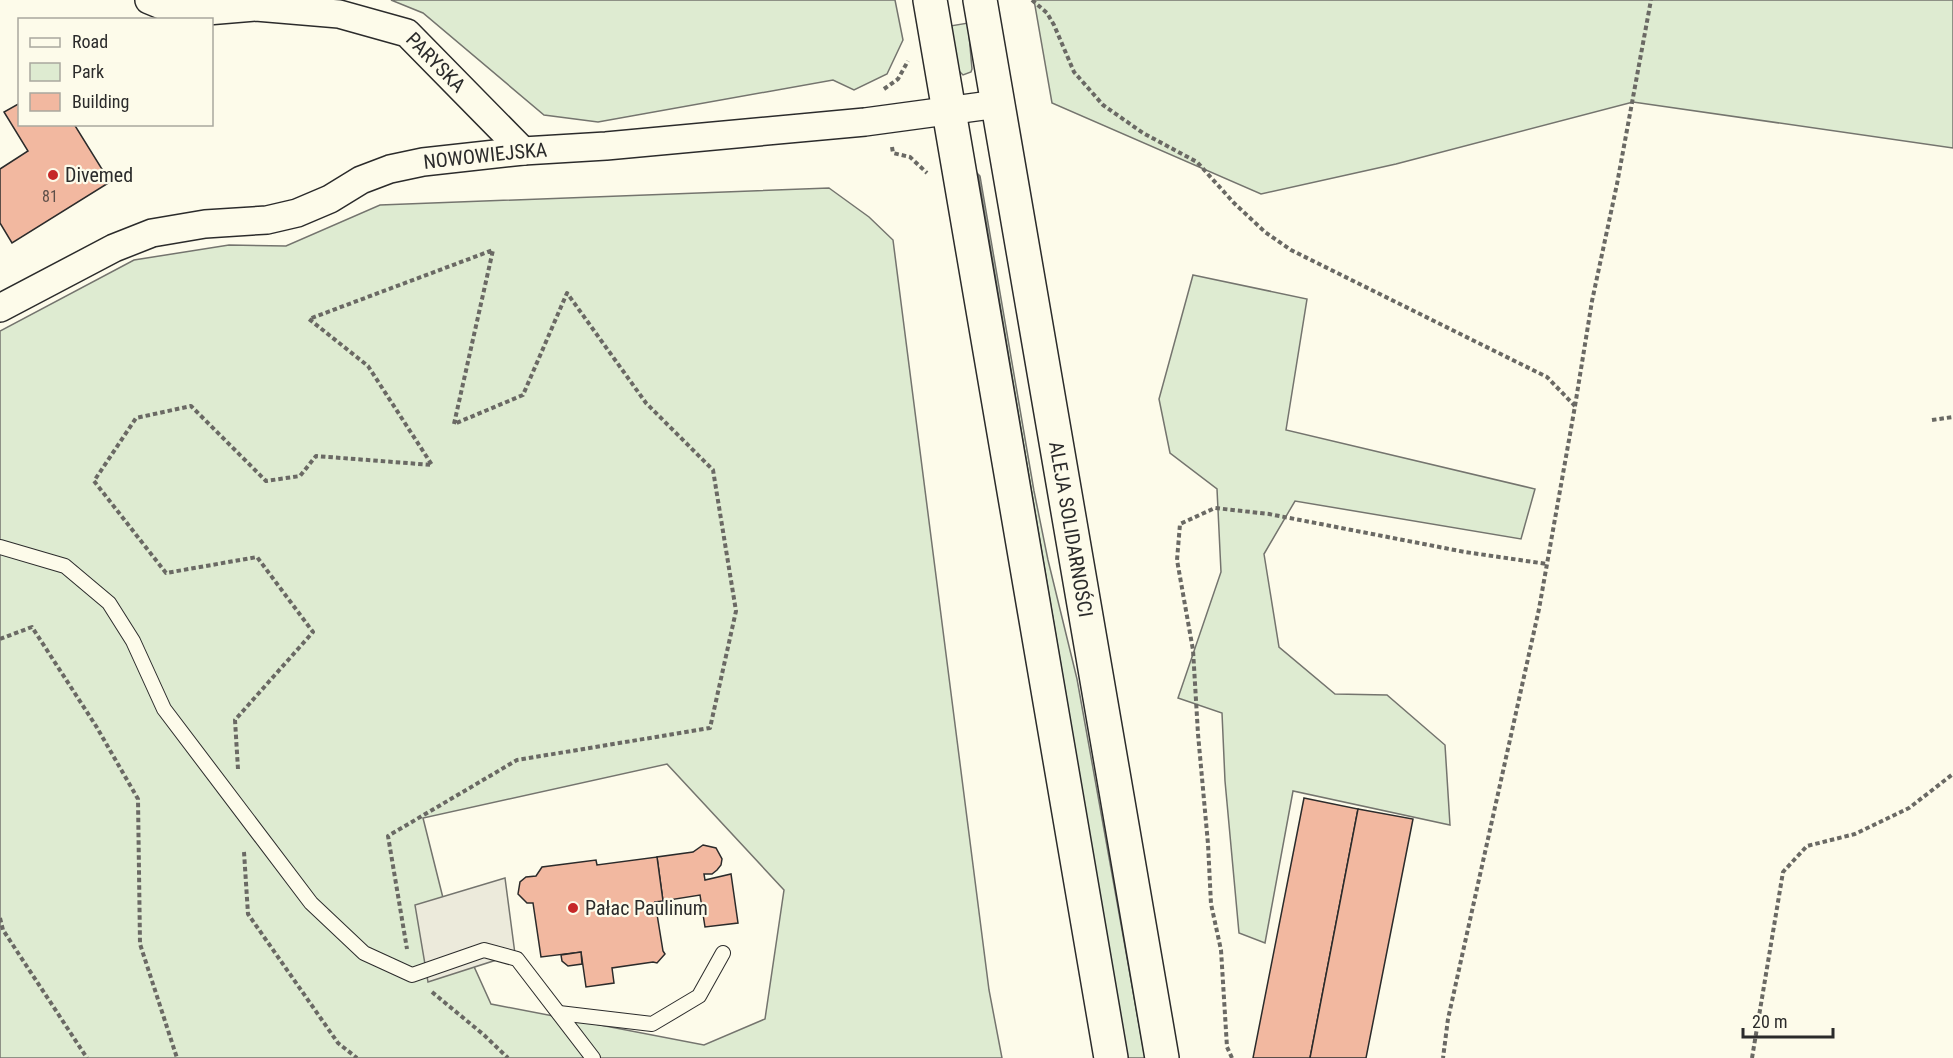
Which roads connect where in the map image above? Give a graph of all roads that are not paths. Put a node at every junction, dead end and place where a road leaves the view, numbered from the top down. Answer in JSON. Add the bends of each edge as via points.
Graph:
{"nodes":[{"id":1,"x":149,"y":0,"type":"edge"},
{"id":2,"x":930,"y":0,"type":"edge"},
{"id":3,"x":980,"y":0,"type":"edge"},
{"id":4,"x":998,"y":104,"type":"junction"},
{"id":5,"x":949,"y":112,"type":"junction"},
{"id":6,"x":523,"y":151,"type":"junction"},
{"id":7,"x":0,"y":308,"type":"edge"},
{"id":8,"x":0,"y":547,"type":"edge"},
{"id":9,"x":723,"y":953,"type":"dead end"},
{"id":10,"x":559,"y":1013,"type":"junction"},
{"id":11,"x":592,"y":1057,"type":"edge"},
{"id":12,"x":1111,"y":1058,"type":"edge"},
{"id":13,"x":1162,"y":1058,"type":"edge"}],
"edges":[{"from":1,"to":6,"type":"street","name":"PARYSKA","via":[[166,8],[195,12],[256,7],[339,14],[407,33]]},
{"from":2,"to":5,"type":"main road"},
{"from":3,"to":4,"type":"main road","name":"ALEJA SOLIDARNOŚCI"},
{"from":4,"to":5,"type":"street","name":"NOWOWIEJSKA"},
{"from":4,"to":13,"type":"main road","name":"ALEJA SOLIDARNOŚCI"},
{"from":5,"to":6,"type":"street","name":"NOWOWIEJSKA"},
{"from":5,"to":12,"type":"main road"},
{"from":6,"to":7,"type":"street","name":"NOWOWIEJSKA","via":[[390,169],[287,216],[152,233],[114,248]]},
{"from":8,"to":10,"type":"lane","via":[[65,566],[109,603],[133,641],[164,709],[311,903],[364,953],[412,975],[484,950],[517,959]]},
{"from":9,"to":10,"type":"lane","via":[[699,996],[652,1024]]},
{"from":10,"to":11,"type":"lane"}]}
